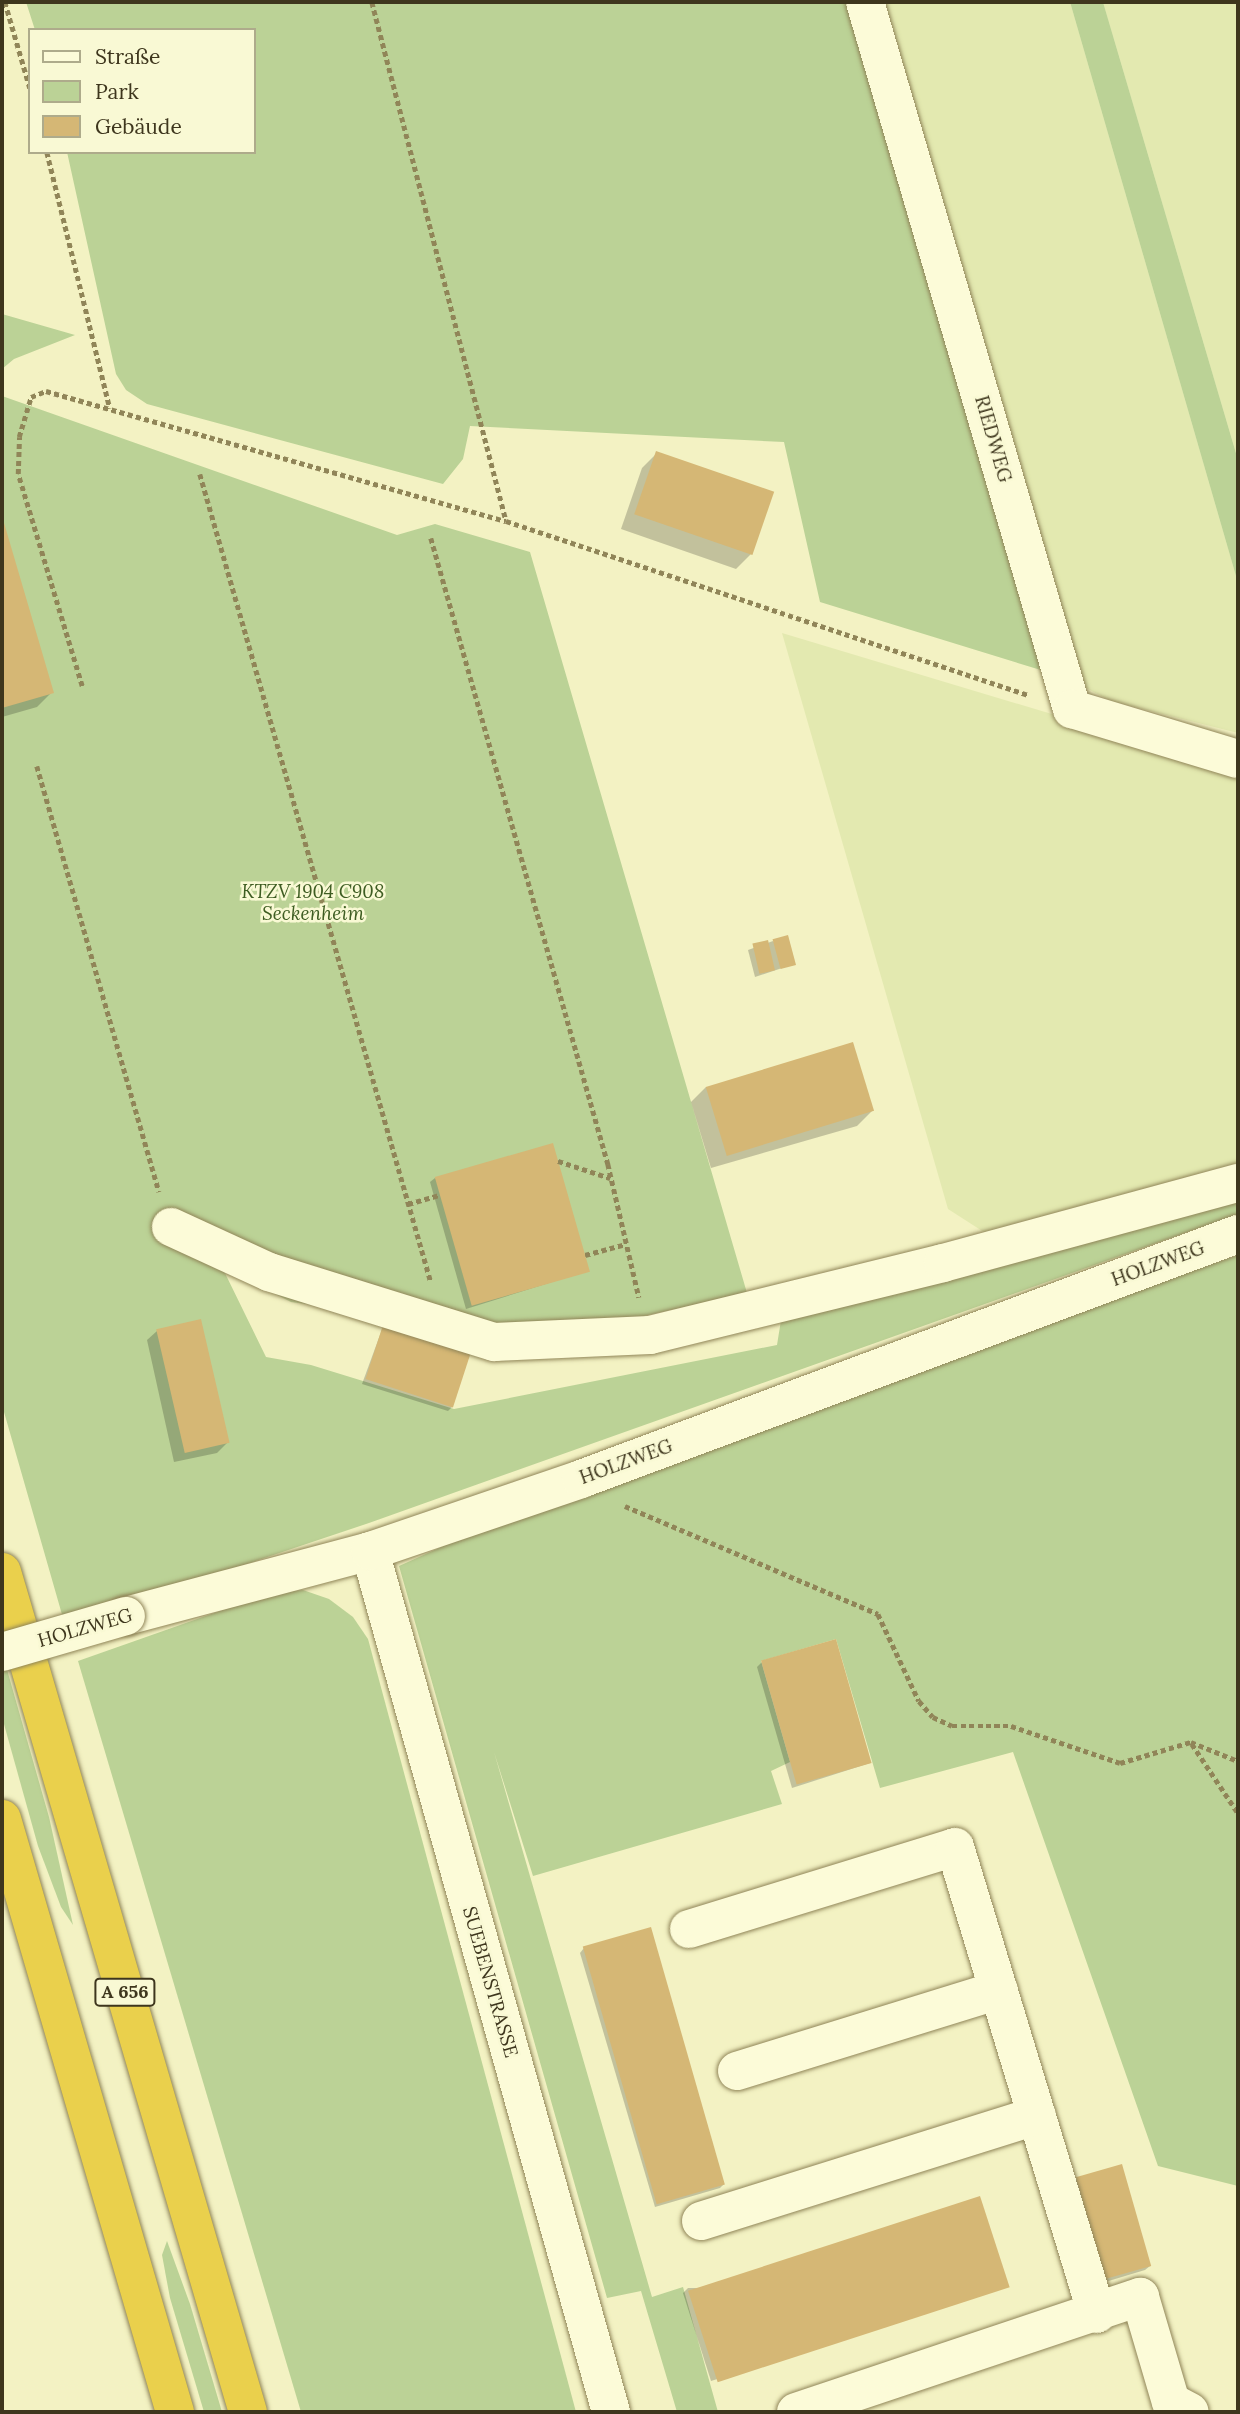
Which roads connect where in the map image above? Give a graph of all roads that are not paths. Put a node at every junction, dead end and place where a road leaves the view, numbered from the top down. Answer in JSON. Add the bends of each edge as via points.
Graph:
{"nodes":[{"id":1,"x":865,"y":2,"type":"edge"},
{"id":2,"x":1238,"y":758,"type":"edge"},
{"id":3,"x":1238,"y":1183,"type":"edge"},
{"id":4,"x":172,"y":1227,"type":"dead end"},
{"id":5,"x":1238,"y":1234,"type":"edge"},
{"id":6,"x":370,"y":1551,"type":"junction"},
{"id":7,"x":2,"y":1572,"type":"edge"},
{"id":8,"x":2,"y":1652,"type":"edge"},
{"id":9,"x":2,"y":1819,"type":"edge"},
{"id":10,"x":689,"y":1929,"type":"dead end"},
{"id":11,"x":999,"y":1990,"type":"junction"},
{"id":12,"x":737,"y":2071,"type":"dead end"},
{"id":13,"x":1037,"y":2116,"type":"junction"},
{"id":14,"x":701,"y":2221,"type":"dead end"},
{"id":15,"x":1097,"y":2314,"type":"junction"},
{"id":16,"x":248,"y":2409,"type":"edge"},
{"id":17,"x":175,"y":2412,"type":"edge"},
{"id":18,"x":611,"y":2412,"type":"edge"},
{"id":19,"x":796,"y":2412,"type":"edge"},
{"id":20,"x":1189,"y":2412,"type":"edge"}],
"edges":[{"from":1,"to":2,"type":"street","name":"RIEDWEG","via":[[1072,709]]},
{"from":3,"to":4,"type":"street","via":[[943,1263],[650,1335],[494,1342],[269,1272]]},
{"from":5,"to":6,"type":"street","name":"HOLZWEG","via":[[581,1479]]},
{"from":6,"to":8,"type":"street","name":"HOLZWEG","bridge":true},
{"from":6,"to":18,"type":"street","name":"SUEBENSTRASSE"},
{"from":7,"to":16,"type":"highway","number":"A 656"},
{"from":9,"to":17,"type":"highway"},
{"from":10,"to":11,"type":"street","via":[[955,1847]]},
{"from":11,"to":12,"type":"street"},
{"from":11,"to":13,"type":"street"},
{"from":13,"to":14,"type":"street"},
{"from":13,"to":15,"type":"street"},
{"from":15,"to":19,"type":"street"},
{"from":15,"to":20,"type":"street","via":[[1140,2297],[1171,2402]]}]}
